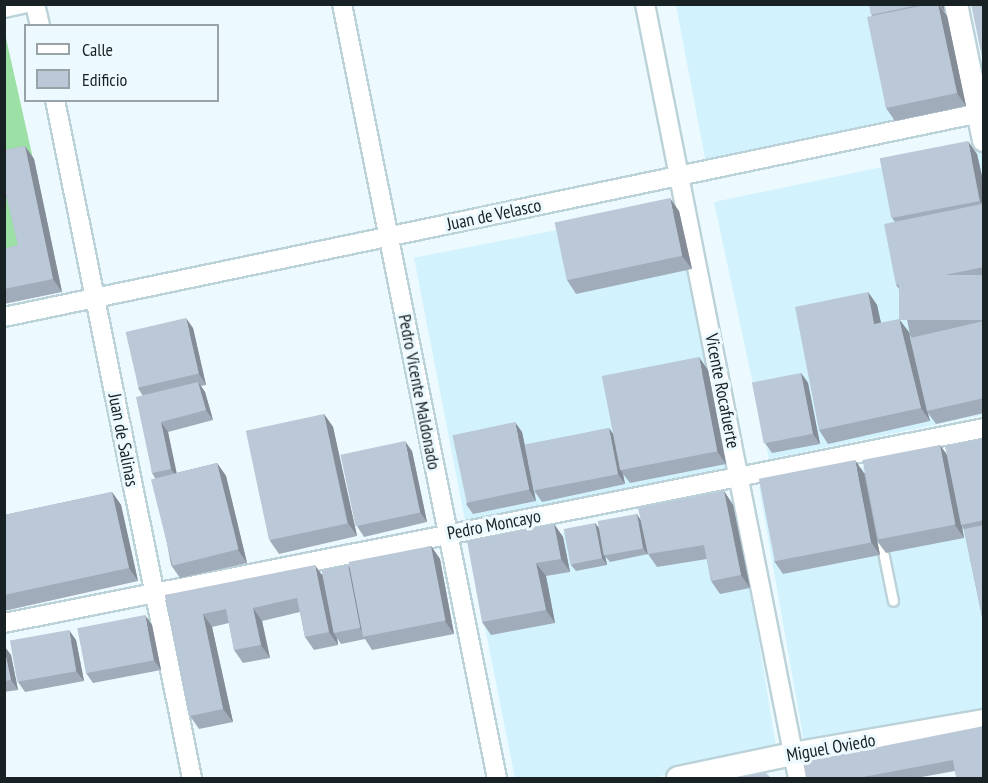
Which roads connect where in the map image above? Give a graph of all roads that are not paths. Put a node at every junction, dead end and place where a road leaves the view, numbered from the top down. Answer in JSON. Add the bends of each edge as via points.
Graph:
{"nodes":[{"id":1,"x":23,"y":4,"type":"edge"},
{"id":2,"x":35,"y":4,"type":"edge"},
{"id":3,"x":342,"y":4,"type":"edge"},
{"id":4,"x":645,"y":4,"type":"edge"},
{"id":5,"x":956,"y":4,"type":"edge"},
{"id":6,"x":4,"y":8,"type":"edge"},
{"id":7,"x":40,"y":24,"type":"edge"},
{"id":8,"x":55,"y":102,"type":"edge"},
{"id":9,"x":981,"y":113,"type":"edge"},
{"id":10,"x":984,"y":140,"type":"edge"},
{"id":11,"x":679,"y":176,"type":"junction"},
{"id":12,"x":388,"y":237,"type":"junction"},
{"id":13,"x":95,"y":298,"type":"junction"},
{"id":14,"x":4,"y":317,"type":"edge"},
{"id":15,"x":984,"y":428,"type":"edge"},
{"id":16,"x":739,"y":477,"type":"junction"},
{"id":17,"x":877,"y":521,"type":"edge"},
{"id":18,"x":448,"y":535,"type":"junction"},
{"id":19,"x":154,"y":593,"type":"junction"},
{"id":20,"x":893,"y":601,"type":"dead end"},
{"id":21,"x":4,"y":622,"type":"edge"},
{"id":22,"x":984,"y":721,"type":"edge"},
{"id":23,"x":793,"y":754,"type":"junction"},
{"id":24,"x":192,"y":778,"type":"edge"},
{"id":25,"x":497,"y":778,"type":"edge"},
{"id":26,"x":678,"y":778,"type":"edge"},
{"id":27,"x":798,"y":778,"type":"edge"}],
"edges":[{"from":1,"to":6,"type":"street"},
{"from":2,"to":7,"type":"street"},
{"from":3,"to":12,"type":"street","name":"Pedro Vicente Maldonado"},
{"from":4,"to":11,"type":"street","name":"Vicente Rocafuerte"},
{"from":5,"to":9,"type":"street"},
{"from":8,"to":13,"type":"street","name":"Juan de Salinas"},
{"from":9,"to":10,"type":"street"},
{"from":9,"to":11,"type":"street","name":"Juan de Velasco"},
{"from":11,"to":12,"type":"street","name":"Juan de Velasco"},
{"from":11,"to":16,"type":"street","name":"Vicente Rocafuerte"},
{"from":12,"to":13,"type":"street","name":"Juan de Velasco"},
{"from":12,"to":18,"type":"street","name":"Pedro Vicente Maldonado"},
{"from":13,"to":14,"type":"street","name":"Juan de Velasco"},
{"from":13,"to":19,"type":"street","name":"Juan de Salinas"},
{"from":15,"to":16,"type":"street","name":"Pedro Moncayo","via":[[865,458]]},
{"from":16,"to":18,"type":"street","name":"Pedro Moncayo"},
{"from":16,"to":23,"type":"street","name":"Vicente Rocafuerte"},
{"from":17,"to":20,"type":"lane"},
{"from":18,"to":19,"type":"street","name":"Pedro Moncayo"},
{"from":18,"to":25,"type":"street","name":"Pedro Vicente Maldonado"},
{"from":19,"to":21,"type":"street","name":"Pedro Moncayo"},
{"from":19,"to":24,"type":"street","name":"Juan de Salinas"},
{"from":22,"to":23,"type":"street","name":"Miguel Oviedo"},
{"from":23,"to":26,"type":"street","name":"Miguel Oviedo"},
{"from":23,"to":27,"type":"street","name":"Vicente Rocafuerte"}]}
